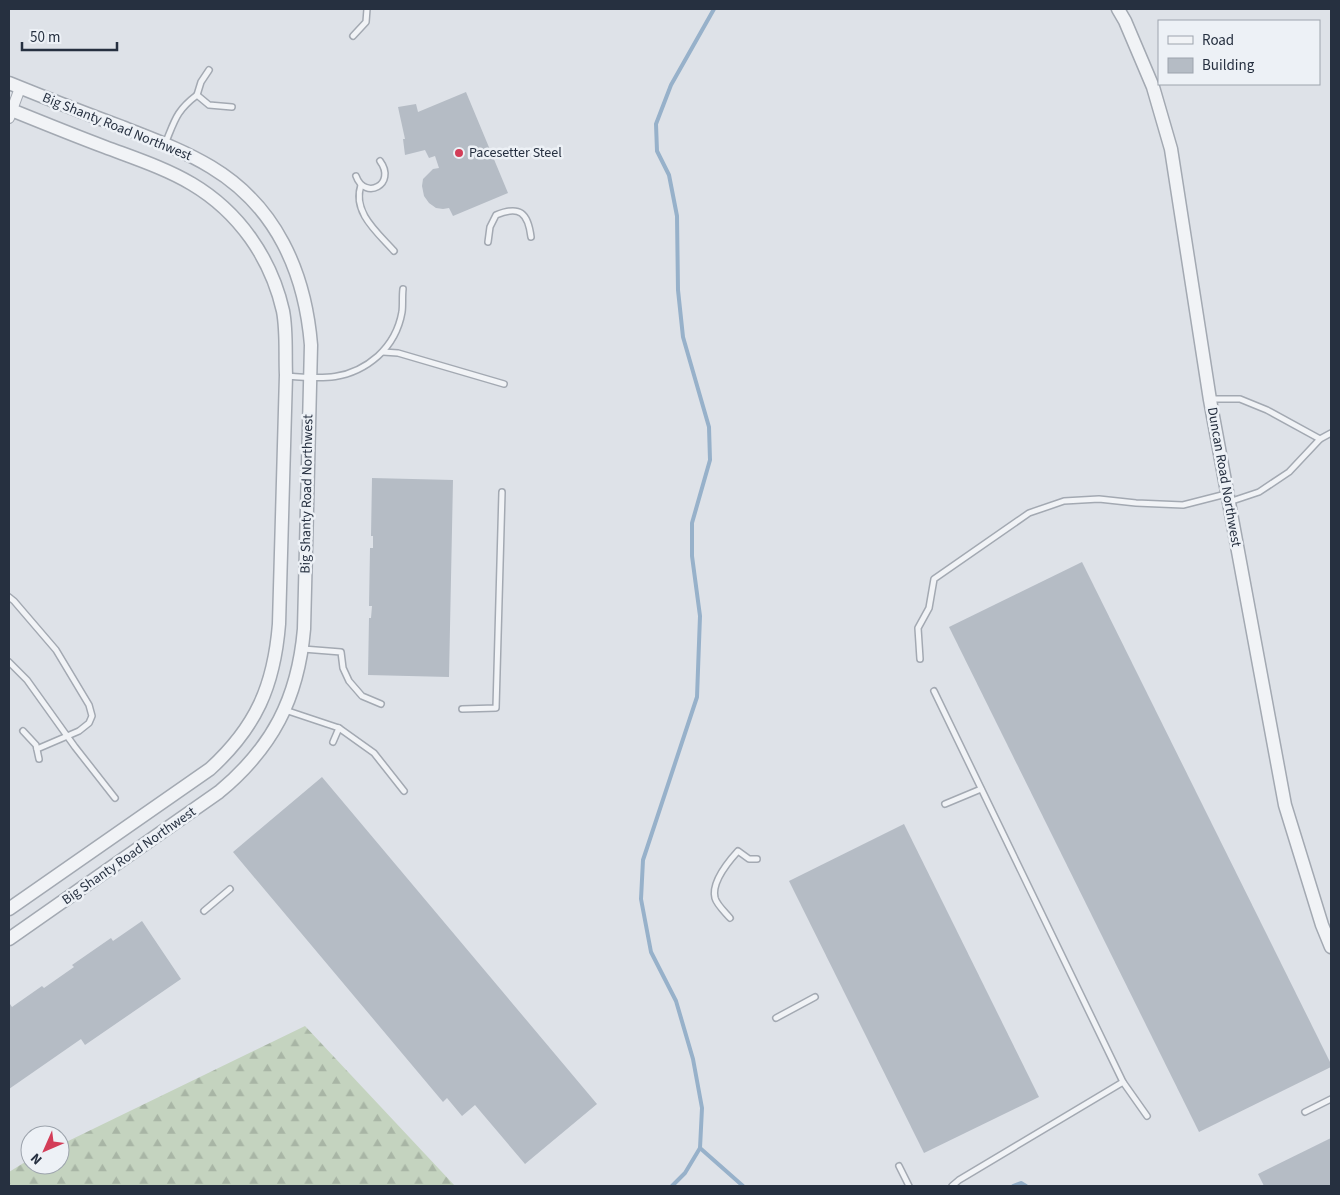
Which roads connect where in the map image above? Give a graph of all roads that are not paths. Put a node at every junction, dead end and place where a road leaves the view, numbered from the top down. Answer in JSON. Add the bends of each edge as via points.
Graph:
{"nodes":[{"id":1,"x":367,"y":9,"type":"edge"},
{"id":2,"x":1118,"y":9,"type":"edge"},
{"id":3,"x":353,"y":36,"type":"dead end"},
{"id":4,"x":209,"y":70,"type":"dead end"},
{"id":5,"x":14,"y":85,"type":"edge"},
{"id":6,"x":197,"y":95,"type":"junction"},
{"id":7,"x":232,"y":107,"type":"dead end"},
{"id":8,"x":10,"y":112,"type":"edge"},
{"id":9,"x":165,"y":144,"type":"junction"},
{"id":10,"x":380,"y":162,"type":"dead end"},
{"id":11,"x":356,"y":176,"type":"dead end"},
{"id":12,"x":361,"y":185,"type":"junction"},
{"id":13,"x":532,"y":238,"type":"dead end"},
{"id":14,"x":488,"y":242,"type":"dead end"},
{"id":15,"x":394,"y":251,"type":"dead end"},
{"id":16,"x":403,"y":289,"type":"dead end"},
{"id":17,"x":383,"y":352,"type":"junction"},
{"id":18,"x":286,"y":376,"type":"junction"},
{"id":19,"x":310,"y":378,"type":"junction"},
{"id":20,"x":504,"y":384,"type":"dead end"},
{"id":21,"x":1210,"y":400,"type":"junction"},
{"id":22,"x":1331,"y":433,"type":"edge"},
{"id":23,"x":1320,"y":440,"type":"junction"},
{"id":24,"x":502,"y":492,"type":"dead end"},
{"id":25,"x":1227,"y":498,"type":"junction"},
{"id":26,"x":9,"y":597,"type":"edge"},
{"id":27,"x":302,"y":649,"type":"junction"},
{"id":28,"x":920,"y":659,"type":"dead end"},
{"id":29,"x":9,"y":662,"type":"edge"},
{"id":30,"x":934,"y":691,"type":"dead end"},
{"id":31,"x":381,"y":704,"type":"dead end"},
{"id":32,"x":462,"y":709,"type":"dead end"},
{"id":33,"x":285,"y":710,"type":"junction"},
{"id":34,"x":339,"y":728,"type":"junction"},
{"id":35,"x":23,"y":731,"type":"dead end"},
{"id":36,"x":68,"y":738,"type":"junction"},
{"id":37,"x":334,"y":742,"type":"dead end"},
{"id":38,"x":37,"y":749,"type":"junction"},
{"id":39,"x":39,"y":758,"type":"dead end"},
{"id":40,"x":982,"y":789,"type":"junction"},
{"id":41,"x":404,"y":791,"type":"dead end"},
{"id":42,"x":115,"y":798,"type":"dead end"},
{"id":43,"x":944,"y":804,"type":"dead end"},
{"id":44,"x":757,"y":859,"type":"dead end"},
{"id":45,"x":230,"y":889,"type":"dead end"},
{"id":46,"x":9,"y":909,"type":"edge"},
{"id":47,"x":204,"y":911,"type":"dead end"},
{"id":48,"x":730,"y":918,"type":"dead end"},
{"id":49,"x":9,"y":939,"type":"edge"},
{"id":50,"x":1331,"y":947,"type":"edge"},
{"id":51,"x":815,"y":997,"type":"dead end"},
{"id":52,"x":776,"y":1018,"type":"dead end"},
{"id":53,"x":1123,"y":1082,"type":"junction"},
{"id":54,"x":1331,"y":1099,"type":"edge"},
{"id":55,"x":1304,"y":1112,"type":"dead end"},
{"id":56,"x":1147,"y":1116,"type":"dead end"},
{"id":57,"x":899,"y":1166,"type":"dead end"},
{"id":58,"x":909,"y":1186,"type":"edge"},
{"id":59,"x":952,"y":1186,"type":"edge"}],
"edges":[{"from":1,"to":3,"type":"lane","via":[[366,22]]},
{"from":2,"to":21,"type":"street","name":"Duncan Road Northwest","via":[[1153,87],[1171,149]]},
{"from":4,"to":6,"type":"lane","via":[[200,82]]},
{"from":5,"to":8,"type":"street"},
{"from":5,"to":9,"type":"street","name":"Big Shanty Road Northwest"},
{"from":6,"to":7,"type":"lane","via":[[209,105]]},
{"from":6,"to":9,"type":"lane","via":[[178,112]]},
{"from":8,"to":18,"type":"street","name":"Big Shanty Road Northwest","via":[[165,170],[211,196],[243,226],[257,246],[277,290],[286,335]]},
{"from":9,"to":19,"type":"street","name":"Big Shanty Road Northwest","via":[[229,179],[266,216],[278,235],[300,280],[305,300],[311,345]]},
{"from":10,"to":12,"type":"lane","via":[[386,173],[380,185],[374,188]]},
{"from":11,"to":12,"type":"lane"},
{"from":12,"to":15,"type":"lane","via":[[359,203],[362,214]]},
{"from":13,"to":14,"type":"lane","via":[[529,222],[522,213],[509,209],[496,215]]},
{"from":16,"to":17,"type":"lane","via":[[402,313],[394,336]]},
{"from":17,"to":19,"type":"lane","via":[[366,366],[349,374]]},
{"from":17,"to":20,"type":"lane","via":[[398,353]]},
{"from":18,"to":19,"type":"lane"},
{"from":18,"to":46,"type":"street","name":"Big Shanty Road Northwest","via":[[280,624],[265,694],[254,717],[226,754],[210,769]]},
{"from":19,"to":27,"type":"street","name":"Big Shanty Road Northwest"},
{"from":21,"to":23,"type":"lane","via":[[1240,399]]},
{"from":21,"to":25,"type":"street","name":"Duncan Road Northwest"},
{"from":22,"to":23,"type":"lane"},
{"from":23,"to":25,"type":"lane","via":[[1288,472],[1259,492]]},
{"from":24,"to":32,"type":"lane","via":[[496,708]]},
{"from":25,"to":28,"type":"lane","via":[[1183,505],[1099,499],[1064,501],[1029,513],[934,578],[929,608],[918,628]]},
{"from":25,"to":50,"type":"street","name":"Duncan Road Northwest","via":[[1285,805]]},
{"from":26,"to":36,"type":"lane","via":[[56,650],[89,705],[92,716],[89,723]]},
{"from":27,"to":31,"type":"lane","via":[[341,652],[343,668],[350,681],[362,696]]},
{"from":27,"to":33,"type":"street","name":"Big Shanty Road Northwest"},
{"from":29,"to":36,"type":"lane","via":[[27,680]]},
{"from":30,"to":40,"type":"lane"},
{"from":33,"to":34,"type":"lane"},
{"from":33,"to":49,"type":"street","name":"Big Shanty Road Northwest","via":[[268,741],[238,776],[200,807]]},
{"from":34,"to":37,"type":"lane"},
{"from":34,"to":41,"type":"lane","via":[[374,753]]},
{"from":35,"to":38,"type":"lane"},
{"from":36,"to":38,"type":"lane"},
{"from":36,"to":42,"type":"lane"},
{"from":38,"to":39,"type":"lane"},
{"from":40,"to":43,"type":"lane"},
{"from":40,"to":53,"type":"lane"},
{"from":44,"to":48,"type":"lane","via":[[749,859],[738,851],[720,875],[715,899]]},
{"from":45,"to":47,"type":"lane"},
{"from":51,"to":52,"type":"lane"},
{"from":53,"to":56,"type":"lane"},
{"from":53,"to":59,"type":"lane"},
{"from":54,"to":55,"type":"lane"},
{"from":57,"to":58,"type":"lane"}]}
